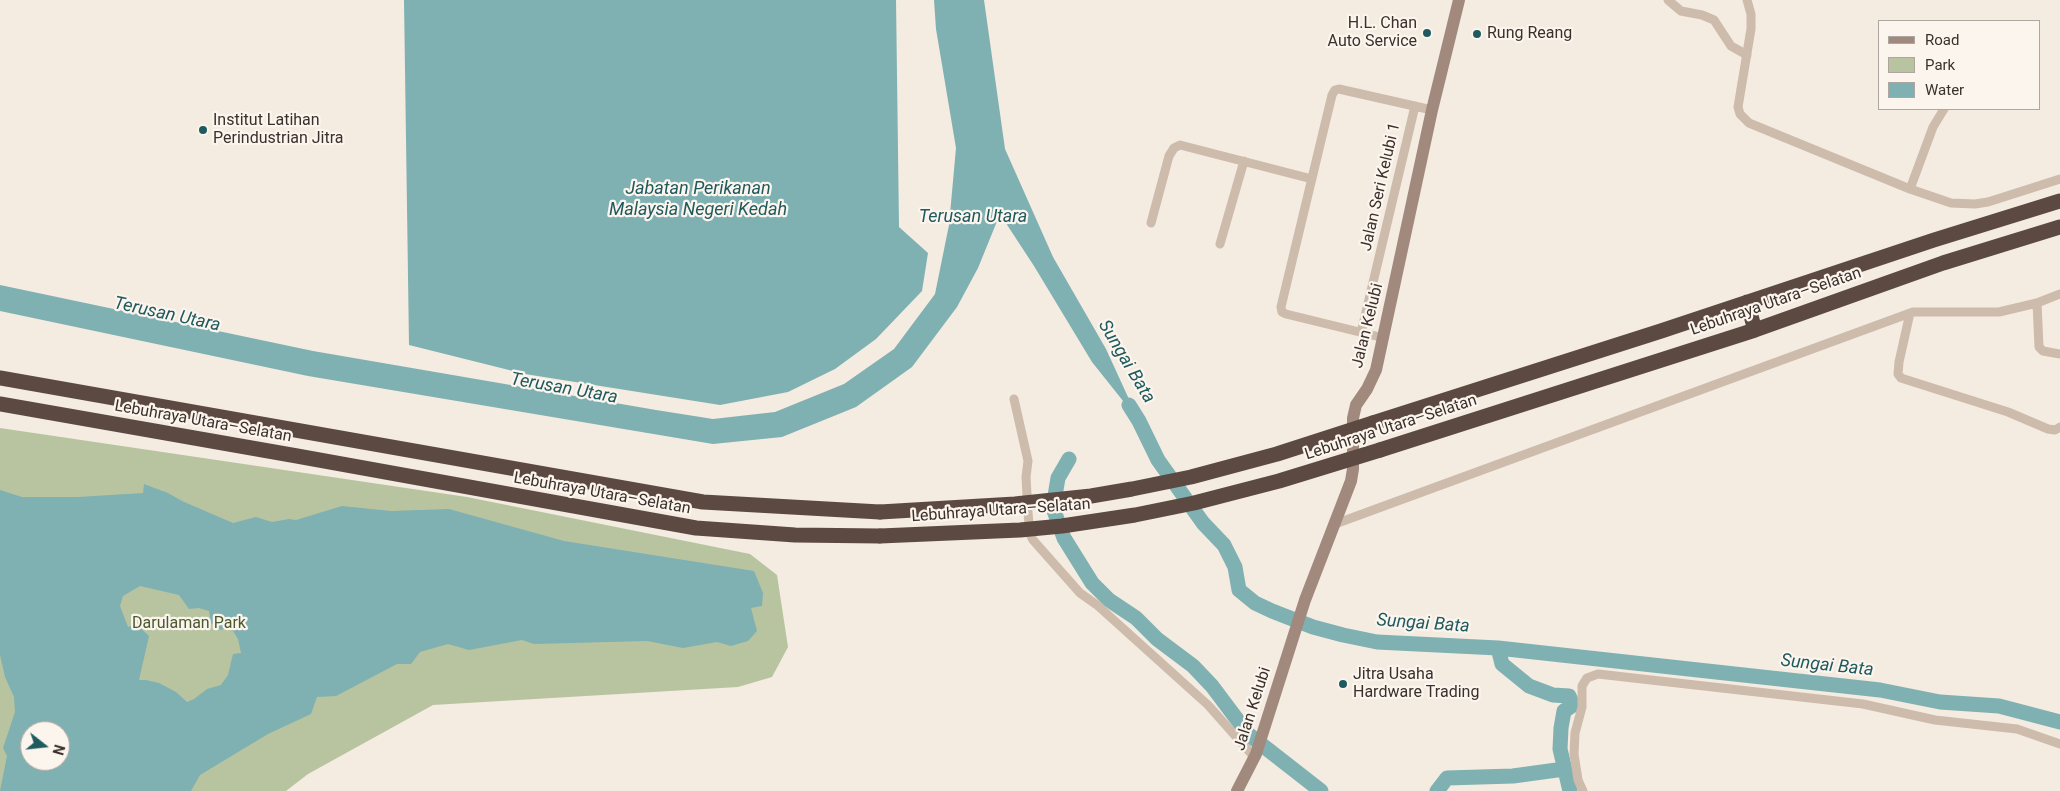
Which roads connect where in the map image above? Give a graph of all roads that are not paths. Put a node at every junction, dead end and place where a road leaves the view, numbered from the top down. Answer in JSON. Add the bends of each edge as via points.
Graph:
{"nodes":[{"id":1,"x":1459,"y":0,"type":"edge"},
{"id":2,"x":1668,"y":0,"type":"edge"},
{"id":3,"x":1747,"y":0,"type":"edge"},
{"id":4,"x":1747,"y":55,"type":"junction"},
{"id":5,"x":1415,"y":106,"type":"junction"},
{"id":6,"x":1432,"y":110,"type":"junction"},
{"id":7,"x":1943,"y":110,"type":"edge"},
{"id":8,"x":1244,"y":161,"type":"junction"},
{"id":9,"x":1312,"y":179,"type":"junction"},
{"id":10,"x":2060,"y":179,"type":"edge"},
{"id":11,"x":1910,"y":189,"type":"junction"},
{"id":12,"x":2060,"y":201,"type":"edge"},
{"id":13,"x":1151,"y":223,"type":"dead end"},
{"id":14,"x":2060,"y":227,"type":"edge"},
{"id":15,"x":1220,"y":244,"type":"dead end"},
{"id":16,"x":2060,"y":294,"type":"edge"},
{"id":17,"x":1747,"y":302,"type":"junction"},
{"id":18,"x":2038,"y":303,"type":"junction"},
{"id":19,"x":1910,"y":313,"type":"junction"},
{"id":20,"x":1755,"y":330,"type":"junction"},
{"id":21,"x":1361,"y":333,"type":"junction"},
{"id":22,"x":1384,"y":338,"type":"junction"},
{"id":23,"x":2060,"y":354,"type":"edge"},
{"id":24,"x":0,"y":378,"type":"edge"},
{"id":25,"x":1014,"y":399,"type":"dead end"},
{"id":26,"x":0,"y":404,"type":"edge"},
{"id":27,"x":2060,"y":427,"type":"edge"},
{"id":28,"x":1335,"y":524,"type":"junction"},
{"id":29,"x":2060,"y":744,"type":"edge"},
{"id":30,"x":1255,"y":756,"type":"junction"},
{"id":31,"x":1237,"y":791,"type":"edge"},
{"id":32,"x":1583,"y":791,"type":"edge"}],
"edges":[{"from":1,"to":6,"type":"main road","name":"Jalan Kelubi"},
{"from":2,"to":4,"type":"street","via":[[1681,11],[1702,14],[1714,20],[1731,46]]},
{"from":3,"to":4,"type":"street","via":[[1751,14]]},
{"from":4,"to":11,"type":"street","via":[[1738,100],[1744,120]]},
{"from":5,"to":6,"type":"street"},
{"from":5,"to":9,"type":"street","via":[[1335,90]]},
{"from":5,"to":21,"type":"street","name":"Jalan Seri Kelubi 1"},
{"from":6,"to":22,"type":"main road","name":"Jalan Kelubi"},
{"from":7,"to":11,"type":"street","via":[[1933,127]]},
{"from":8,"to":9,"type":"street"},
{"from":8,"to":13,"type":"street","via":[[1180,145],[1174,148]]},
{"from":8,"to":15,"type":"street"},
{"from":9,"to":21,"type":"street","via":[[1280,307],[1282,312]]},
{"from":10,"to":11,"type":"street","via":[[1975,204],[1951,203]]},
{"from":12,"to":17,"type":"highway","name":"Lebuhraya Utara–Selatan"},
{"from":14,"to":20,"type":"highway","name":"Lebuhraya Utara–Selatan","via":[[1943,263]]},
{"from":16,"to":18,"type":"street"},
{"from":17,"to":20,"type":"highway"},
{"from":17,"to":24,"type":"highway","name":"Lebuhraya Utara–Selatan","bridge":true,"via":[[1373,424],[1191,477],[1132,489],[1033,502],[880,512],[703,502]]},
{"from":18,"to":19,"type":"street","via":[[1991,313]]},
{"from":18,"to":23,"type":"street","via":[[2039,347],[2043,351]]},
{"from":19,"to":27,"type":"street","via":[[1899,362],[1898,374],[1902,378],[2008,412],[2048,430]]},
{"from":19,"to":28,"type":"street"},
{"from":20,"to":26,"type":"highway","name":"Lebuhraya Utara–Selatan","bridge":true,"via":[[1380,450],[1194,503],[1062,526],[880,536],[696,528]]},
{"from":21,"to":22,"type":"street"},
{"from":22,"to":28,"type":"main road","name":"Jalan Kelubi","via":[[1376,370],[1354,412],[1353,469]]},
{"from":25,"to":30,"type":"street","via":[[1028,461],[1028,513],[1033,540],[1080,593],[1208,705]]},
{"from":28,"to":30,"type":"main road","name":"Jalan Kelubi","via":[[1305,600]]},
{"from":29,"to":32,"type":"street","via":[[2017,729],[1935,720],[1863,704],[1598,674],[1587,678],[1582,686],[1582,707],[1575,733],[1574,754]]},
{"from":30,"to":31,"type":"main road","name":"Jalan Kelubi"}]}
